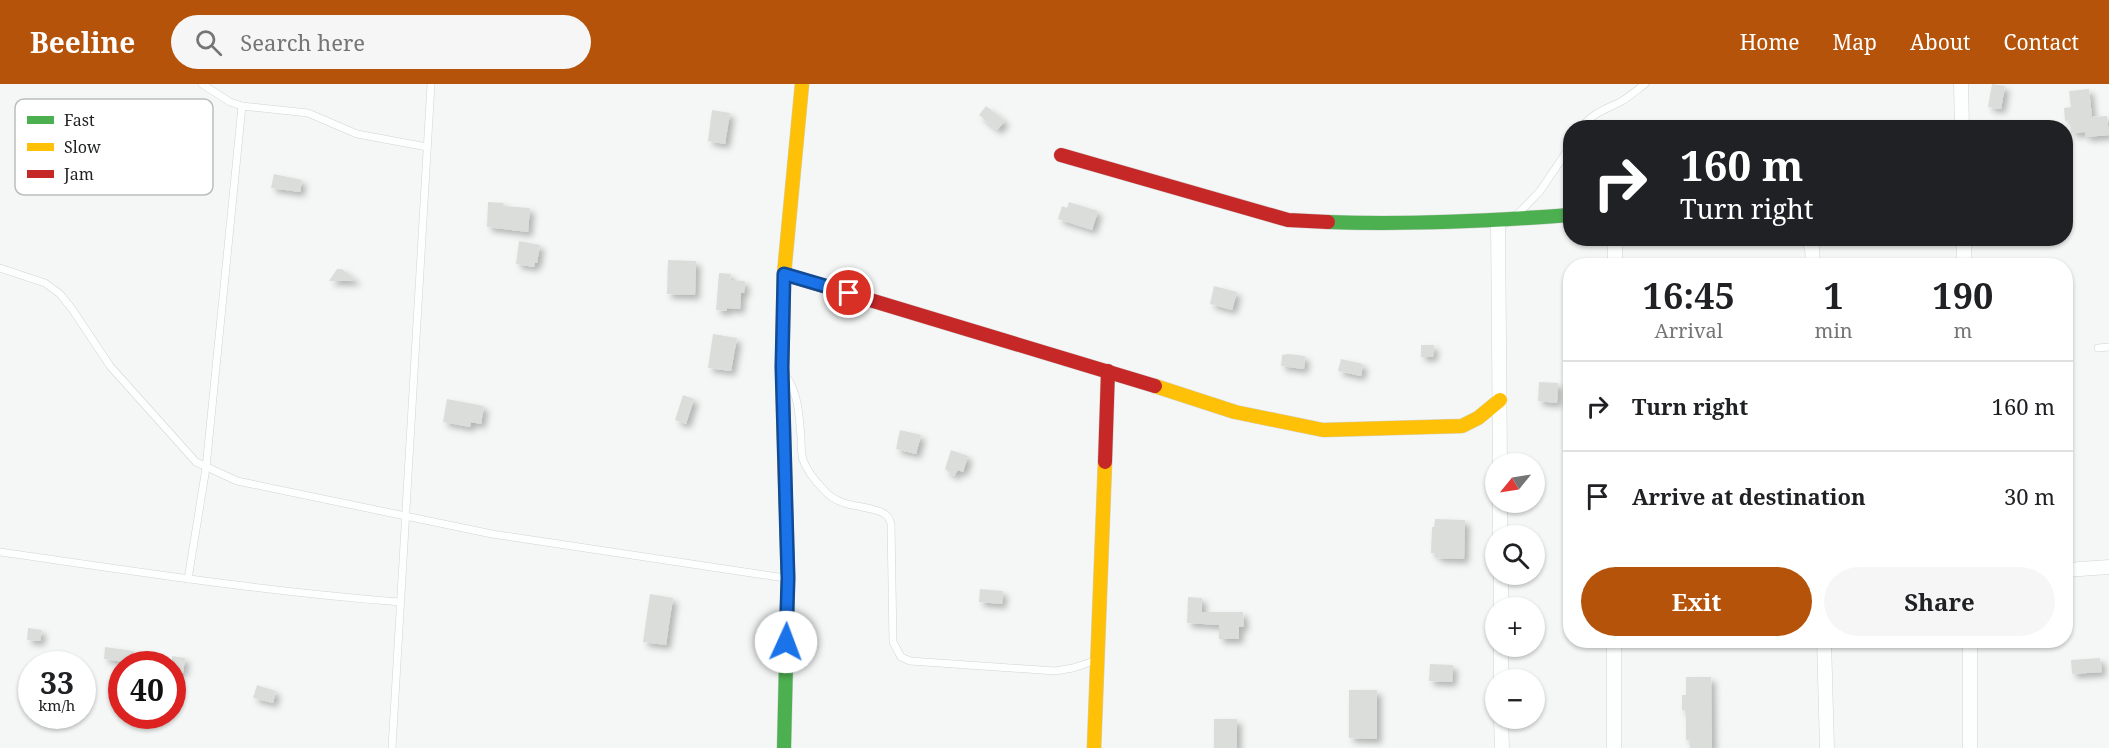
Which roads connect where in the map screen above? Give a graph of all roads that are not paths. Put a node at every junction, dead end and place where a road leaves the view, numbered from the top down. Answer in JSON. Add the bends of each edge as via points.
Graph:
{"nodes":[{"id":1,"x":202,"y":84,"type":"edge"},
{"id":2,"x":431,"y":84,"type":"edge"},
{"id":3,"x":802,"y":84,"type":"edge"},
{"id":4,"x":1645,"y":84,"type":"edge"},
{"id":5,"x":1961,"y":84,"type":"edge"},
{"id":6,"x":242,"y":106,"type":"junction"},
{"id":7,"x":1587,"y":120,"type":"edge"},
{"id":8,"x":1962,"y":120,"type":"edge"},
{"id":9,"x":427,"y":147,"type":"junction"},
{"id":10,"x":1061,"y":155,"type":"dead end"},
{"id":11,"x":1563,"y":157,"type":"edge"},
{"id":12,"x":1563,"y":215,"type":"edge"},
{"id":13,"x":1515,"y":218,"type":"junction"},
{"id":14,"x":1498,"y":220,"type":"junction"},
{"id":15,"x":0,"y":268,"type":"edge"},
{"id":16,"x":784,"y":274,"type":"junction"},
{"id":17,"x":2109,"y":347,"type":"edge"},
{"id":18,"x":2098,"y":348,"type":"dead end"},
{"id":19,"x":782,"y":367,"type":"junction"},
{"id":20,"x":1108,"y":371,"type":"junction"},
{"id":21,"x":1500,"y":400,"type":"junction"},
{"id":22,"x":1500,"y":453,"type":"edge"},
{"id":23,"x":206,"y":468,"type":"junction"},
{"id":24,"x":405,"y":516,"type":"junction"},
{"id":25,"x":0,"y":552,"type":"edge"},
{"id":26,"x":2109,"y":567,"type":"edge"},
{"id":27,"x":2073,"y":570,"type":"edge"},
{"id":28,"x":788,"y":578,"type":"junction"},
{"id":29,"x":188,"y":579,"type":"junction"},
{"id":30,"x":400,"y":602,"type":"junction"},
{"id":31,"x":1614,"y":648,"type":"edge"},
{"id":32,"x":1824,"y":648,"type":"edge"},
{"id":33,"x":1970,"y":648,"type":"edge"},
{"id":34,"x":1096,"y":660,"type":"junction"},
{"id":35,"x":1502,"y":729,"type":"edge"},
{"id":36,"x":392,"y":748,"type":"edge"},
{"id":37,"x":783,"y":748,"type":"edge"},
{"id":38,"x":1094,"y":748,"type":"edge"},
{"id":39,"x":1502,"y":748,"type":"edge"},
{"id":40,"x":1614,"y":748,"type":"edge"},
{"id":41,"x":1827,"y":748,"type":"edge"},
{"id":42,"x":1970,"y":748,"type":"edge"}],
"edges":[{"from":1,"to":6,"type":"lane"},
{"from":2,"to":9,"type":"lane"},
{"from":3,"to":16,"type":"street"},
{"from":4,"to":7,"type":"lane"},
{"from":5,"to":8,"type":"street"},
{"from":6,"to":9,"type":"lane","via":[[308,113],[357,135]]},
{"from":6,"to":23,"type":"lane"},
{"from":9,"to":24,"type":"lane"},
{"from":10,"to":14,"type":"street","via":[[1288,220],[1381,224]]},
{"from":11,"to":13,"type":"lane"},
{"from":12,"to":13,"type":"street"},
{"from":13,"to":14,"type":"street"},
{"from":14,"to":21,"type":"street"},
{"from":15,"to":23,"type":"lane","via":[[45,283],[60,294],[110,366],[196,462]]},
{"from":16,"to":19,"type":"street"},
{"from":16,"to":20,"type":"street"},
{"from":17,"to":18,"type":"lane"},
{"from":19,"to":28,"type":"street"},
{"from":19,"to":34,"type":"lane","via":[[796,394],[807,468],[833,498],[889,518],[893,642],[901,657],[1056,671]]},
{"from":20,"to":21,"type":"street","via":[[1235,412],[1323,430],[1462,426]]},
{"from":20,"to":34,"type":"street"},
{"from":21,"to":22,"type":"street"},
{"from":23,"to":24,"type":"lane","via":[[237,481]]},
{"from":23,"to":29,"type":"lane"},
{"from":24,"to":28,"type":"lane","via":[[492,534]]},
{"from":24,"to":30,"type":"lane"},
{"from":25,"to":29,"type":"lane"},
{"from":26,"to":27,"type":"street"},
{"from":28,"to":37,"type":"street"},
{"from":29,"to":30,"type":"lane"},
{"from":30,"to":36,"type":"lane"},
{"from":31,"to":40,"type":"street"},
{"from":32,"to":41,"type":"street"},
{"from":33,"to":42,"type":"street"},
{"from":34,"to":38,"type":"street"},
{"from":35,"to":39,"type":"street"}]}
